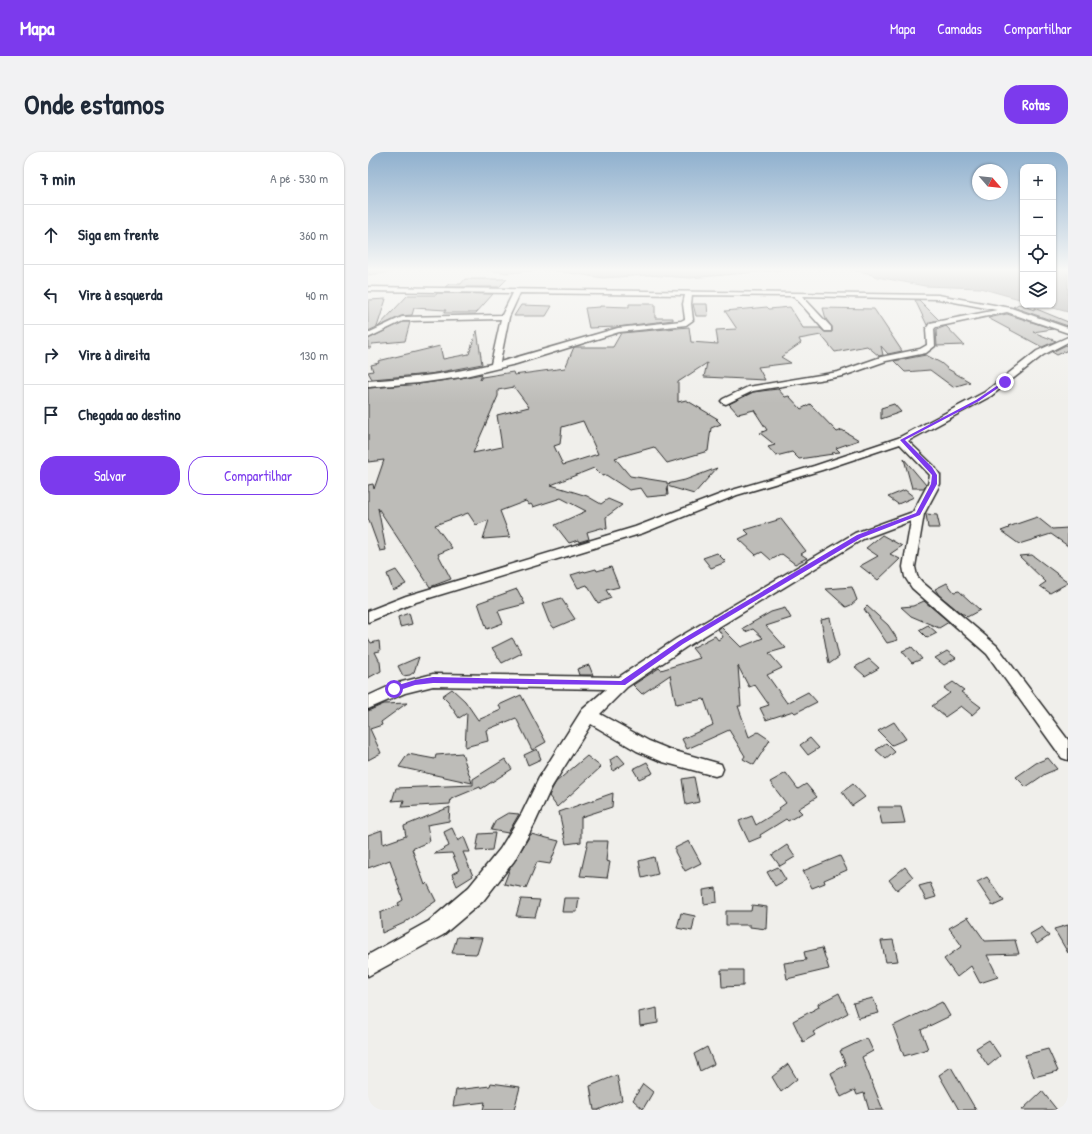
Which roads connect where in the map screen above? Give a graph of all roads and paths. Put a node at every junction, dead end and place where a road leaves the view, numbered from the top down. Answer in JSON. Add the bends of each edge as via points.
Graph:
{"nodes":[{"id":1,"x":507,"y":314,"type":"edge"},
{"id":2,"x":688,"y":314,"type":"edge"},
{"id":3,"x":814,"y":314,"type":"edge"},
{"id":4,"x":989,"y":314,"type":"edge"},
{"id":5,"x":1019,"y":314,"type":"edge"},
{"id":6,"x":505,"y":317,"type":"junction"},
{"id":7,"x":828,"y":329,"type":"dead end"},
{"id":8,"x":1068,"y":331,"type":"edge"},
{"id":9,"x":368,"y":336,"type":"edge"},
{"id":10,"x":1068,"y":339,"type":"edge"},
{"id":11,"x":495,"y":366,"type":"junction"},
{"id":12,"x":368,"y":384,"type":"edge"},
{"id":13,"x":726,"y":401,"type":"dead end"},
{"id":14,"x":902,"y":440,"type":"junction"},
{"id":15,"x":918,"y":514,"type":"junction"},
{"id":16,"x":368,"y":617,"type":"edge"},
{"id":17,"x":622,"y":683,"type":"junction"},
{"id":18,"x":368,"y":703,"type":"edge"},
{"id":19,"x":588,"y":714,"type":"junction"},
{"id":20,"x":1068,"y":753,"type":"edge"},
{"id":21,"x":715,"y":769,"type":"dead end"},
{"id":22,"x":368,"y":966,"type":"edge"}],
"edges":[{"from":1,"to":6,"type":"street"},
{"from":2,"to":11,"type":"street","via":[[689,320],[686,322],[618,330]]},
{"from":3,"to":7,"type":"street"},
{"from":4,"to":13,"type":"street","via":[[933,325],[930,329],[931,346],[923,351],[884,359],[840,374],[751,389]]},
{"from":5,"to":8,"type":"street"},
{"from":6,"to":9,"type":"street","via":[[402,319]]},
{"from":6,"to":11,"type":"street"},
{"from":10,"to":14,"type":"street","via":[[1040,353],[988,394]]},
{"from":11,"to":12,"type":"street","via":[[441,378]]},
{"from":14,"to":15,"type":"street","via":[[935,475],[934,484]]},
{"from":14,"to":16,"type":"street","via":[[733,493],[639,530],[411,599]]},
{"from":15,"to":17,"type":"street","via":[[859,536],[681,643]]},
{"from":15,"to":20,"type":"street","via":[[910,567],[911,577],[992,650]]},
{"from":17,"to":18,"type":"street","via":[[433,680],[415,682],[394,689]]},
{"from":17,"to":19,"type":"street"},
{"from":19,"to":21,"type":"street","via":[[662,755]]},
{"from":19,"to":22,"type":"street","via":[[545,783],[528,820],[507,855],[476,894],[436,928]]}]}
